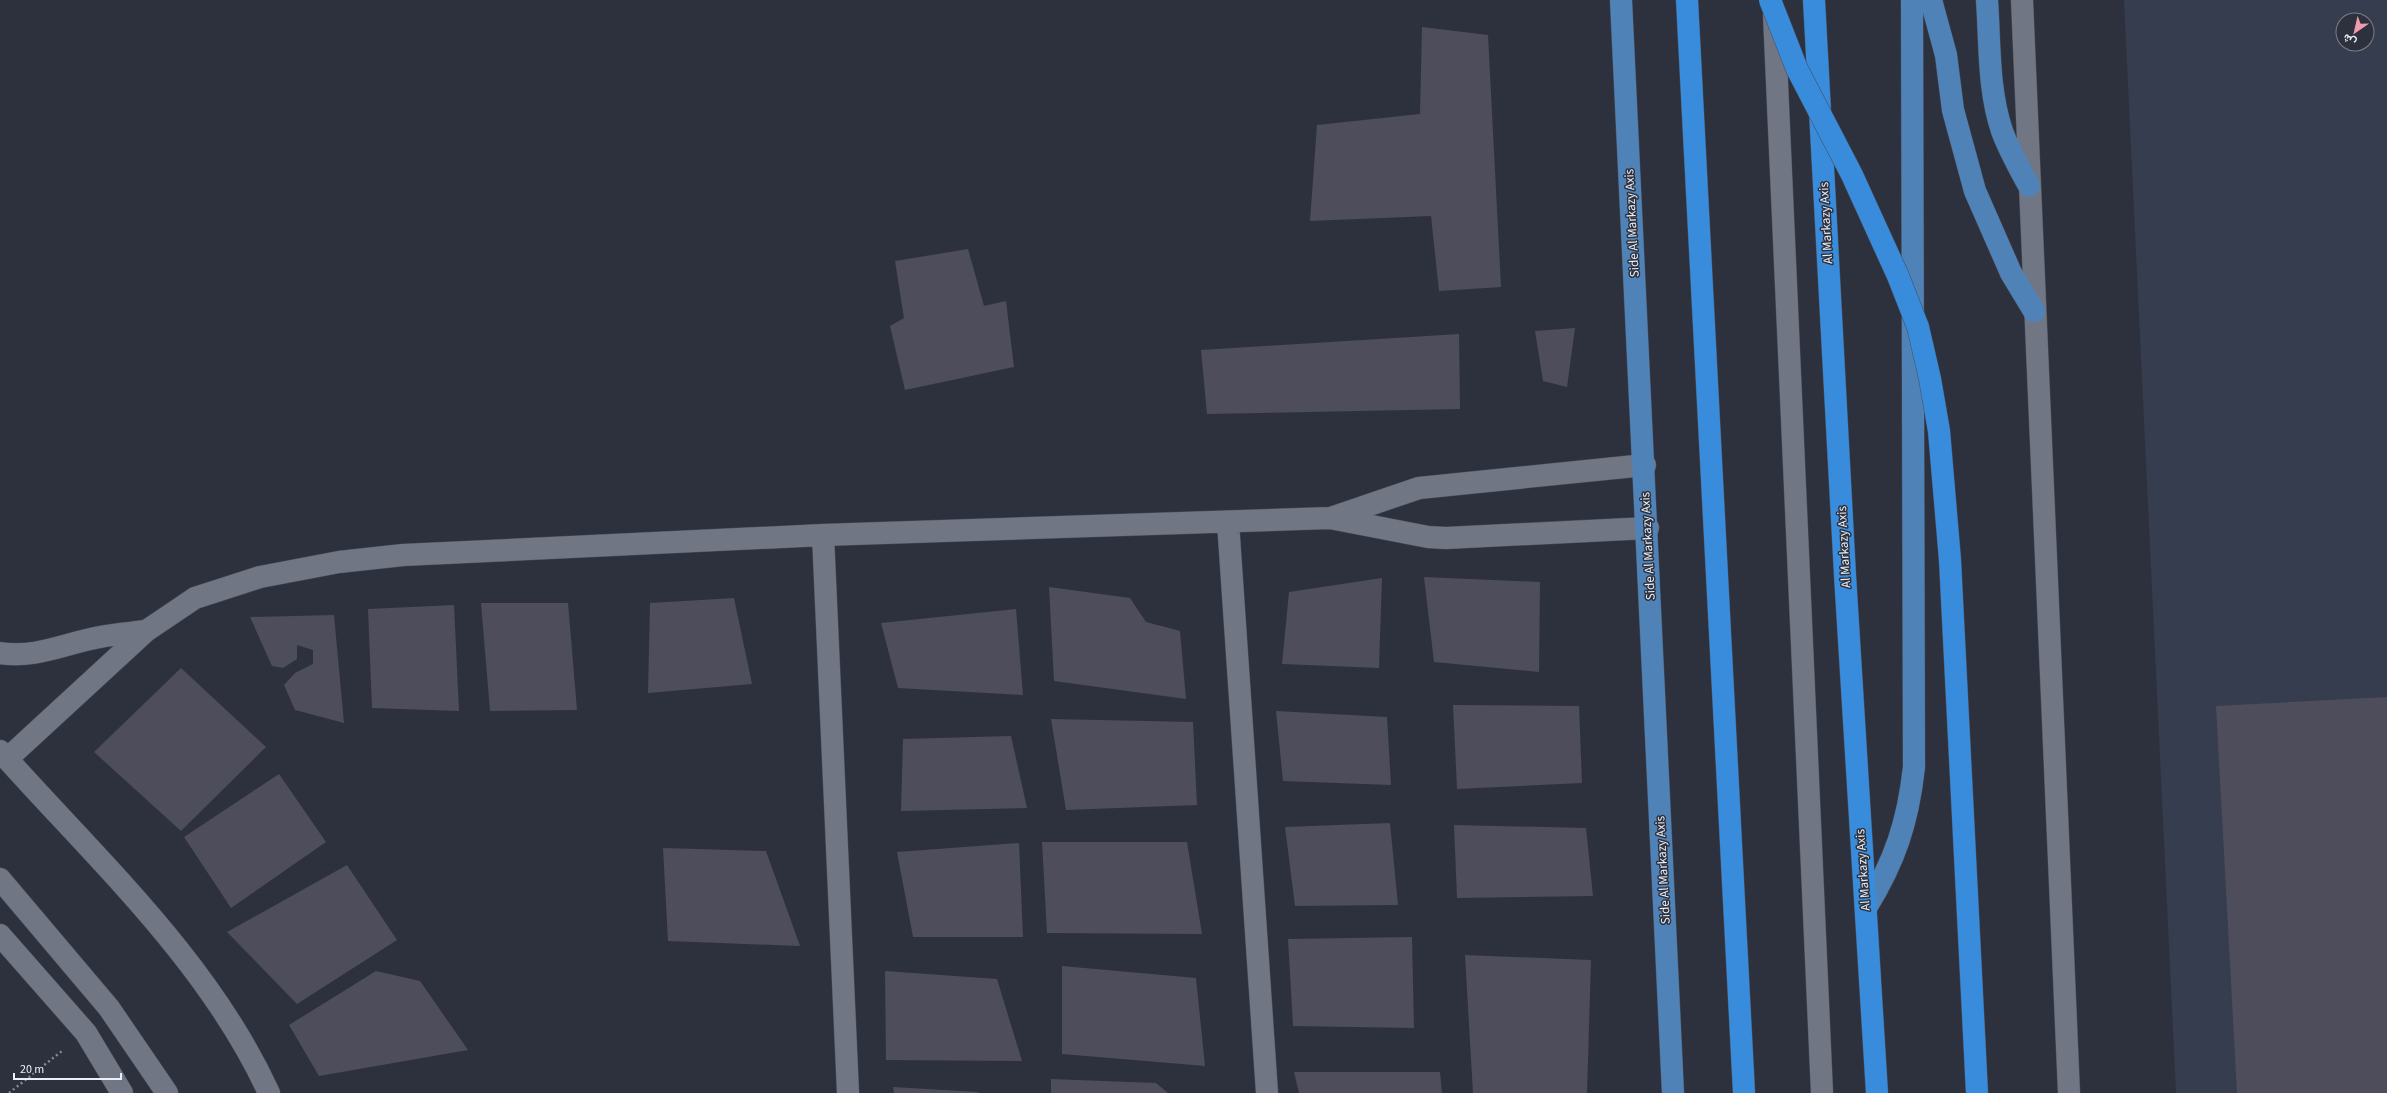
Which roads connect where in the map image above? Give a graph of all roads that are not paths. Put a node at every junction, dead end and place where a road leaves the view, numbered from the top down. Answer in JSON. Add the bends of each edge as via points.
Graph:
{"nodes":[{"id":1,"x":1621,"y":0,"type":"edge"},
{"id":2,"x":1687,"y":0,"type":"edge"},
{"id":3,"x":1770,"y":0,"type":"edge"},
{"id":4,"x":1774,"y":0,"type":"edge"},
{"id":5,"x":1814,"y":0,"type":"edge"},
{"id":6,"x":1912,"y":0,"type":"edge"},
{"id":7,"x":1931,"y":0,"type":"edge"},
{"id":8,"x":1987,"y":0,"type":"edge"},
{"id":9,"x":2022,"y":0,"type":"edge"},
{"id":10,"x":2030,"y":186,"type":"junction"},
{"id":11,"x":2034,"y":311,"type":"junction"},
{"id":12,"x":1645,"y":465,"type":"junction"},
{"id":13,"x":1330,"y":518,"type":"junction"},
{"id":14,"x":1228,"y":522,"type":"junction"},
{"id":15,"x":1648,"y":528,"type":"junction"},
{"id":16,"x":823,"y":535,"type":"junction"},
{"id":17,"x":146,"y":631,"type":"junction"},
{"id":18,"x":0,"y":653,"type":"edge"},
{"id":19,"x":3,"y":755,"type":"edge"},
{"id":20,"x":0,"y":879,"type":"edge"},
{"id":21,"x":1866,"y":908,"type":"junction"},
{"id":22,"x":0,"y":935,"type":"edge"},
{"id":23,"x":122,"y":1093,"type":"edge"},
{"id":24,"x":167,"y":1093,"type":"edge"},
{"id":25,"x":269,"y":1093,"type":"edge"},
{"id":26,"x":848,"y":1093,"type":"edge"},
{"id":27,"x":1267,"y":1093,"type":"edge"},
{"id":28,"x":1673,"y":1093,"type":"edge"},
{"id":29,"x":1744,"y":1093,"type":"edge"},
{"id":30,"x":1822,"y":1093,"type":"edge"},
{"id":31,"x":1878,"y":1093,"type":"edge"},
{"id":32,"x":1977,"y":1093,"type":"edge"},
{"id":33,"x":2069,"y":1093,"type":"edge"}],
"edges":[{"from":1,"to":12,"type":"main road","name":"Side Al Markazy Axis"},
{"from":2,"to":29,"type":"highway"},
{"from":3,"to":32,"type":"highway","bridge":true,"via":[[1797,69],[1852,175],[1898,276],[1918,327],[1930,379],[1939,431],[1950,560]]},
{"from":4,"to":30,"type":"street"},
{"from":5,"to":21,"type":"highway","name":"Al Markazy Axis"},
{"from":6,"to":21,"type":"main road","via":[[1914,767],[1911,798],[1894,856]]},
{"from":7,"to":11,"type":"main road","via":[[1946,55],[1958,131],[1975,191],[2011,272]]},
{"from":8,"to":10,"type":"main road","via":[[1995,100],[2005,137]]},
{"from":9,"to":10,"type":"street"},
{"from":10,"to":11,"type":"street"},
{"from":11,"to":33,"type":"street"},
{"from":12,"to":13,"type":"street","via":[[1420,488]]},
{"from":12,"to":15,"type":"main road","name":"Side Al Markazy Axis"},
{"from":13,"to":14,"type":"street"},
{"from":13,"to":15,"type":"street","via":[[1428,537],[1446,538]]},
{"from":14,"to":16,"type":"street"},
{"from":14,"to":27,"type":"street"},
{"from":15,"to":28,"type":"main road","name":"Side Al Markazy Axis"},
{"from":16,"to":17,"type":"street","via":[[403,555],[339,562],[260,577],[195,598]]},
{"from":16,"to":26,"type":"street"},
{"from":17,"to":18,"type":"street","via":[[99,637],[38,654]]},
{"from":17,"to":19,"type":"street"},
{"from":19,"to":25,"type":"street","via":[[158,923],[230,1022]]},
{"from":20,"to":24,"type":"street","via":[[109,1008]]},
{"from":21,"to":31,"type":"highway","name":"Al Markazy Axis"},
{"from":22,"to":23,"type":"street","via":[[86,1033]]}]}
